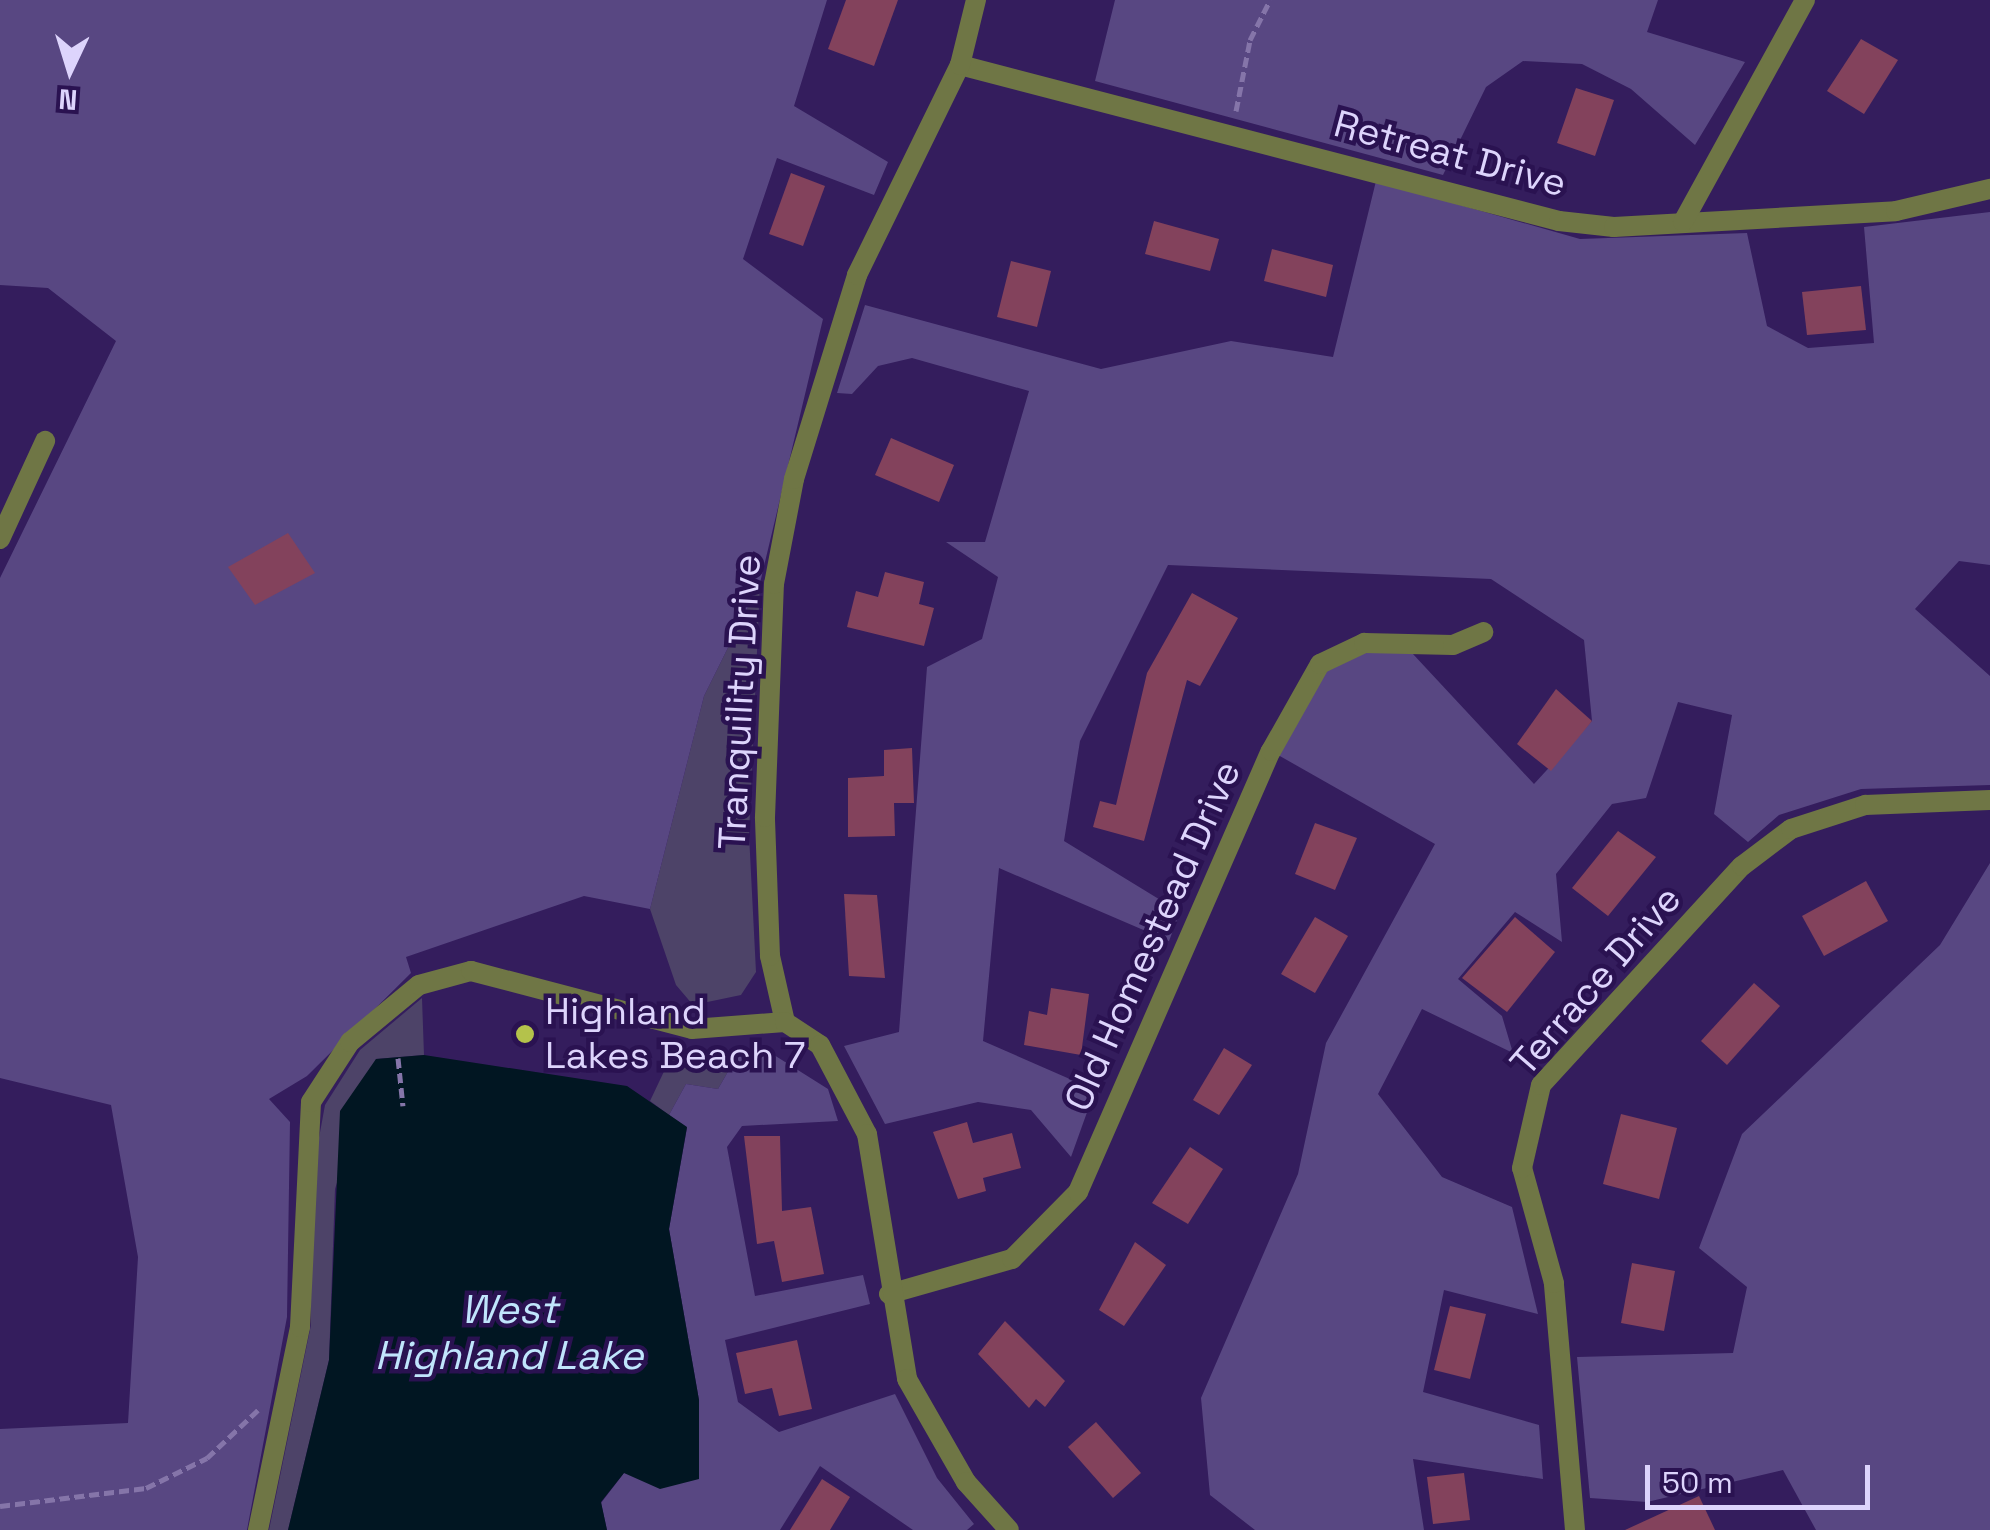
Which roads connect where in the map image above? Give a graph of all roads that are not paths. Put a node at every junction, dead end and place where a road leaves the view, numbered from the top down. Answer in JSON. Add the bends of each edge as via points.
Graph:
{"nodes":[{"id":1,"x":976,"y":0,"type":"edge"},
{"id":2,"x":1805,"y":0,"type":"edge"},
{"id":3,"x":960,"y":65,"type":"junction"},
{"id":4,"x":1990,"y":189,"type":"edge"},
{"id":5,"x":1683,"y":222,"type":"junction"},
{"id":6,"x":45,"y":441,"type":"dead end"},
{"id":7,"x":0,"y":539,"type":"edge"},
{"id":8,"x":1483,"y":632,"type":"dead end"},
{"id":9,"x":1990,"y":800,"type":"edge"},
{"id":10,"x":786,"y":1022,"type":"junction"},
{"id":11,"x":890,"y":1294,"type":"junction"},
{"id":12,"x":258,"y":1530,"type":"edge"},
{"id":13,"x":1009,"y":1530,"type":"edge"},
{"id":14,"x":1576,"y":1530,"type":"edge"}],
"edges":[{"from":1,"to":3,"type":"street","name":"Tranquility Drive"},
{"from":2,"to":5,"type":"street"},
{"from":3,"to":5,"type":"street","name":"Retreat Drive","via":[[1232,132],[1512,212],[1614,227]]},
{"from":3,"to":10,"type":"street","name":"Tranquility Drive","via":[[858,275],[794,478],[774,584],[766,763],[770,956]]},
{"from":4,"to":5,"type":"street","name":"Retreat Drive","via":[[1896,210]]},
{"from":6,"to":7,"type":"street"},
{"from":8,"to":11,"type":"street","name":"Old Homestead Drive","via":[[1453,645],[1364,643],[1320,664],[1272,752],[1078,1192],[1012,1259]]},
{"from":9,"to":14,"type":"street","name":"Terrace Drive","via":[[1865,805],[1790,829],[1742,866],[1542,1085],[1522,1168],[1554,1282]]},
{"from":10,"to":11,"type":"street","via":[[820,1046],[850,1089],[867,1134]]},
{"from":10,"to":12,"type":"street","via":[[692,1028],[472,972],[420,986],[350,1042],[311,1102],[288,1387]]},
{"from":11,"to":13,"type":"street","via":[[907,1378],[931,1428]]}]}
